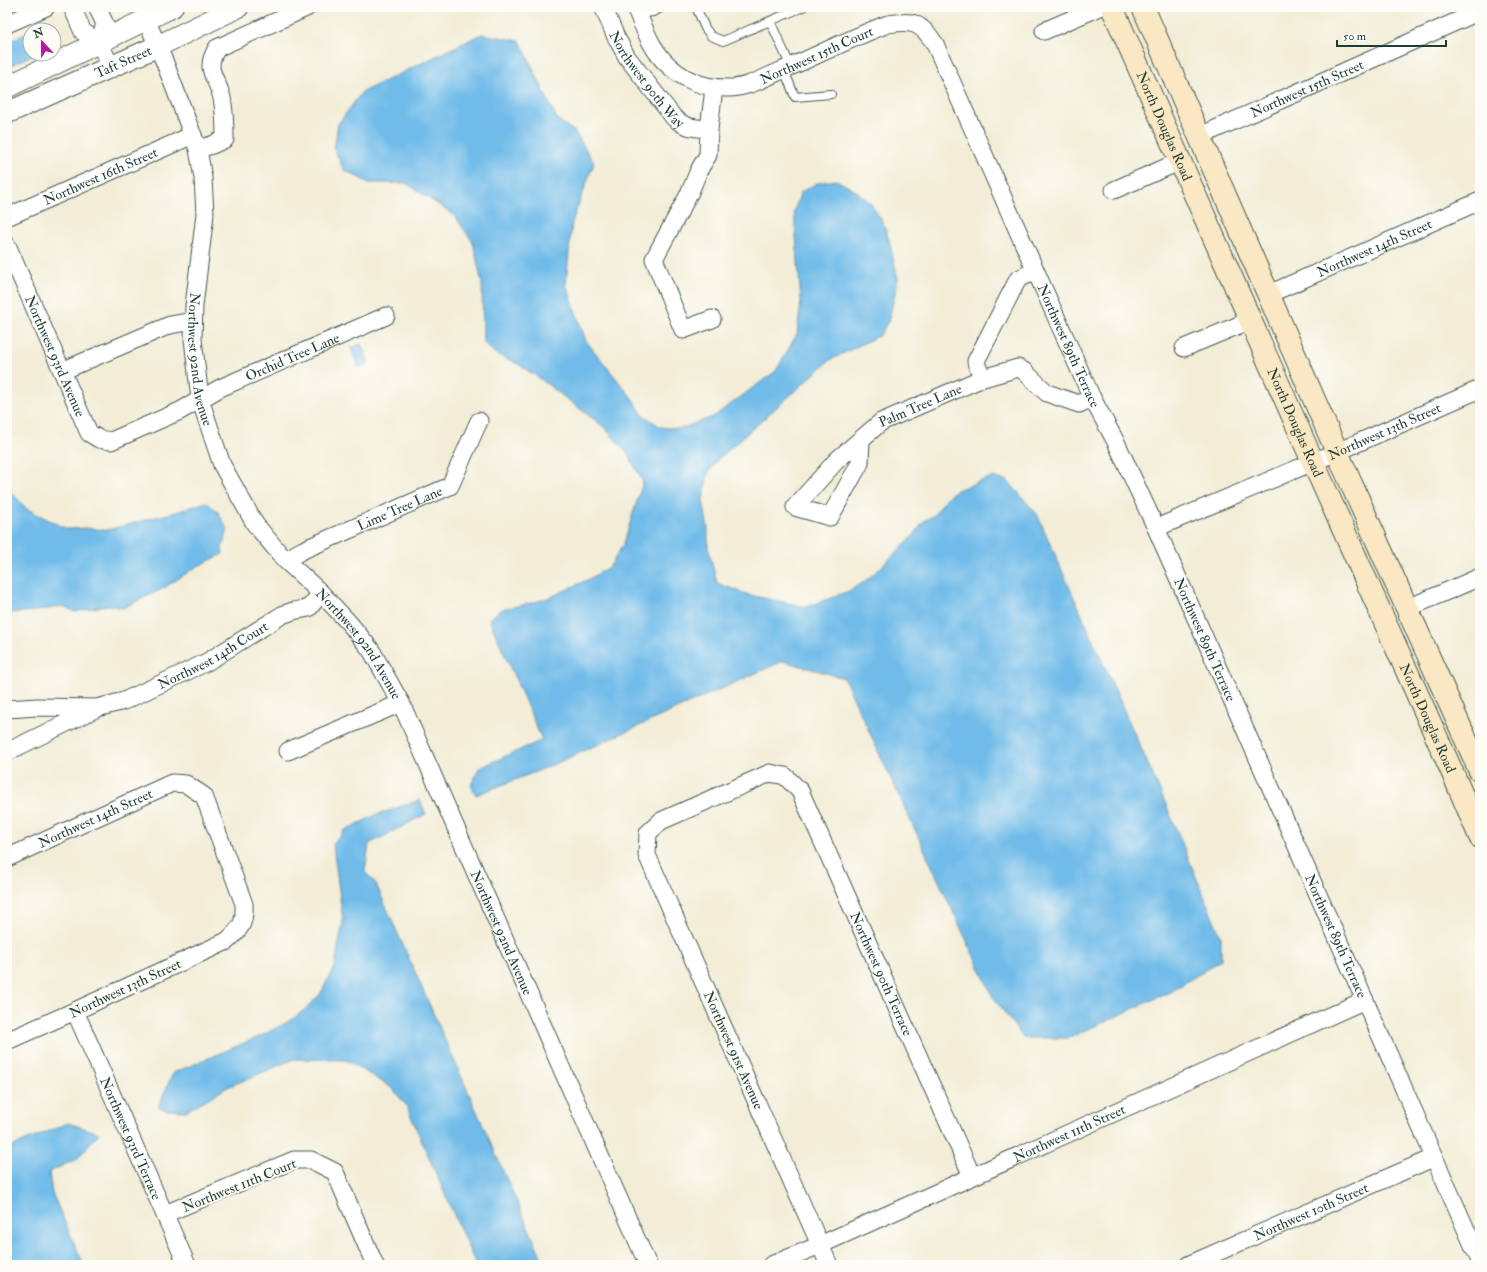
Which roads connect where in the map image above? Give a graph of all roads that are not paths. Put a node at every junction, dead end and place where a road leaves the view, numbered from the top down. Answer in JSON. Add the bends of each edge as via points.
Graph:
{"nodes":[{"id":1,"x":46,"y":7,"type":"edge"},
{"id":2,"x":72,"y":7,"type":"edge"},
{"id":3,"x":97,"y":7,"type":"edge"},
{"id":4,"x":172,"y":7,"type":"edge"},
{"id":5,"x":238,"y":7,"type":"edge"},
{"id":6,"x":308,"y":7,"type":"edge"},
{"id":7,"x":603,"y":7,"type":"edge"},
{"id":8,"x":662,"y":7,"type":"edge"},
{"id":9,"x":696,"y":7,"type":"edge"},
{"id":10,"x":803,"y":7,"type":"edge"},
{"id":11,"x":1100,"y":7,"type":"edge"},
{"id":12,"x":1112,"y":7,"type":"edge"},
{"id":13,"x":1143,"y":7,"type":"edge"},
{"id":14,"x":637,"y":11,"type":"edge"},
{"id":15,"x":1480,"y":11,"type":"edge"},
{"id":16,"x":146,"y":19,"type":"junction"},
{"id":17,"x":770,"y":21,"type":"junction"},
{"id":18,"x":7,"y":24,"type":"edge"},
{"id":19,"x":918,"y":25,"type":"joint"},
{"id":20,"x":1044,"y":31,"type":"dead end"},
{"id":21,"x":99,"y":42,"type":"junction"},
{"id":22,"x":158,"y":46,"type":"junction"},
{"id":23,"x":111,"y":67,"type":"junction"},
{"id":24,"x":787,"y":68,"type":"junction"},
{"id":25,"x":7,"y":87,"type":"edge"},
{"id":26,"x":714,"y":88,"type":"junction"},
{"id":27,"x":831,"y":94,"type":"dead end"},
{"id":28,"x":7,"y":113,"type":"edge"},
{"id":29,"x":709,"y":129,"type":"junction"},
{"id":30,"x":1200,"y":136,"type":"junction"},
{"id":31,"x":196,"y":142,"type":"junction"},
{"id":32,"x":1181,"y":161,"type":"junction"},
{"id":33,"x":1114,"y":190,"type":"dead end"},
{"id":34,"x":1480,"y":201,"type":"edge"},
{"id":35,"x":7,"y":216,"type":"edge"},
{"id":36,"x":7,"y":245,"type":"edge"},
{"id":37,"x":1035,"y":272,"type":"junction"},
{"id":38,"x":1269,"y":294,"type":"junction"},
{"id":39,"x":386,"y":316,"type":"dead end"},
{"id":40,"x":712,"y":319,"type":"dead end"},
{"id":41,"x":1251,"y":320,"type":"junction"},
{"id":42,"x":193,"y":321,"type":"junction"},
{"id":43,"x":1184,"y":348,"type":"dead end"},
{"id":44,"x":62,"y":371,"type":"junction"},
{"id":45,"x":983,"y":378,"type":"junction"},
{"id":46,"x":1480,"y":389,"type":"edge"},
{"id":47,"x":1092,"y":398,"type":"junction"},
{"id":48,"x":200,"y":399,"type":"junction"},
{"id":49,"x":478,"y":421,"type":"dead end"},
{"id":50,"x":861,"y":440,"type":"junction"},
{"id":51,"x":1337,"y":452,"type":"junction"},
{"id":52,"x":1313,"y":462,"type":"junction"},
{"id":53,"x":1156,"y":528,"type":"junction"},
{"id":54,"x":286,"y":560,"type":"junction"},
{"id":55,"x":1480,"y":577,"type":"edge"},
{"id":56,"x":321,"y":593,"type":"junction"},
{"id":57,"x":1408,"y":608,"type":"junction"},
{"id":58,"x":401,"y":703,"type":"junction"},
{"id":59,"x":97,"y":708,"type":"junction"},
{"id":60,"x":7,"y":709,"type":"edge"},
{"id":61,"x":288,"y":751,"type":"dead end"},
{"id":62,"x":7,"y":752,"type":"edge"},
{"id":63,"x":1479,"y":768,"type":"edge"},
{"id":64,"x":648,"y":833,"type":"joint"},
{"id":65,"x":1480,"y":837,"type":"edge"},
{"id":66,"x":7,"y":858,"type":"edge"},
{"id":67,"x":240,"y":929,"type":"joint"},
{"id":68,"x":1365,"y":1000,"type":"junction"},
{"id":69,"x":75,"y":1011,"type":"junction"},
{"id":70,"x":7,"y":1041,"type":"edge"},
{"id":71,"x":1433,"y":1158,"type":"junction"},
{"id":72,"x":972,"y":1176,"type":"junction"},
{"id":73,"x":164,"y":1214,"type":"junction"},
{"id":74,"x":820,"y":1245,"type":"junction"},
{"id":75,"x":1480,"y":1261,"type":"edge"},
{"id":76,"x":187,"y":1265,"type":"edge"},
{"id":77,"x":375,"y":1265,"type":"edge"},
{"id":78,"x":648,"y":1265,"type":"edge"},
{"id":79,"x":771,"y":1265,"type":"edge"},
{"id":80,"x":829,"y":1265,"type":"edge"},
{"id":81,"x":1188,"y":1265,"type":"edge"}],
"edges":[{"from":1,"to":18,"type":"street"},
{"from":2,"to":21,"type":"street","via":[[83,32]]},
{"from":3,"to":21,"type":"street","via":[[105,24]]},
{"from":4,"to":16,"type":"street","name":"Taft Street"},
{"from":5,"to":22,"type":"street","name":"Taft Street"},
{"from":6,"to":31,"type":"street","name":"Northwest 16th Street","via":[[217,48],[212,56],[210,69],[222,98],[225,139],[212,145]]},
{"from":7,"to":29,"type":"street","name":"Northwest 90th Way","via":[[627,57],[674,118],[683,125]]},
{"from":8,"to":14,"type":"lane","via":[[653,12]]},
{"from":9,"to":17,"type":"lane","via":[[711,36],[723,41]]},
{"from":10,"to":17,"type":"lane"},
{"from":11,"to":20,"type":"street"},
{"from":12,"to":32,"type":"main road","name":"North Douglas Road"},
{"from":13,"to":30,"type":"main road","name":"North Douglas Road"},
{"from":14,"to":26,"type":"street","via":[[650,40],[674,71],[700,85]]},
{"from":15,"to":30,"type":"street","name":"Northwest 15th Street"},
{"from":16,"to":21,"type":"street","name":"Taft Street"},
{"from":16,"to":22,"type":"street","name":"Northwest 92nd Avenue"},
{"from":17,"to":24,"type":"lane"},
{"from":19,"to":24,"type":"street","name":"Northwest 15th Court","via":[[904,22],[888,24]]},
{"from":19,"to":37,"type":"street","name":"Northwest 89th Terrace","via":[[928,33],[935,44]]},
{"from":21,"to":23,"type":"street"},
{"from":21,"to":25,"type":"street","name":"Taft Street"},
{"from":22,"to":23,"type":"street","name":"Taft Street"},
{"from":22,"to":31,"type":"street","name":"Northwest 92nd Avenue"},
{"from":23,"to":28,"type":"street","name":"Taft Street"},
{"from":24,"to":26,"type":"street","name":"Northwest 15th Court","via":[[742,86]]},
{"from":24,"to":27,"type":"lane","via":[[795,97]]},
{"from":26,"to":29,"type":"street","name":"Northwest 90th Way"},
{"from":29,"to":40,"type":"street","name":"Northwest 90th Way","via":[[708,155],[654,259],[683,330]]},
{"from":30,"to":38,"type":"main road","name":"North Douglas Road"},
{"from":31,"to":35,"type":"street","name":"Northwest 16th Street"},
{"from":31,"to":42,"type":"street","name":"Northwest 92nd Avenue","via":[[203,178],[205,214]]},
{"from":32,"to":33,"type":"street"},
{"from":32,"to":41,"type":"main road","name":"North Douglas Road"},
{"from":34,"to":38,"type":"street","name":"Northwest 14th Street"},
{"from":36,"to":44,"type":"street","name":"Northwest 93rd Avenue"},
{"from":37,"to":45,"type":"street","via":[[1018,279],[976,361]]},
{"from":37,"to":47,"type":"street","name":"Northwest 89th Terrace"},
{"from":38,"to":51,"type":"main road","name":"North Douglas Road"},
{"from":39,"to":48,"type":"street","name":"Orchid Tree Lane"},
{"from":41,"to":43,"type":"street"},
{"from":41,"to":52,"type":"main road","name":"North Douglas Road"},
{"from":42,"to":44,"type":"street","via":[[170,325]]},
{"from":42,"to":48,"type":"street","name":"Northwest 92nd Avenue"},
{"from":44,"to":48,"type":"street","name":"Northwest 93rd Avenue","via":[[89,433],[99,439],[111,441],[180,411]]},
{"from":45,"to":47,"type":"street","name":"Palm Tree Lane","via":[[1018,368],[1047,392],[1079,404]]},
{"from":45,"to":50,"type":"street","name":"Palm Tree Lane","via":[[881,422]]},
{"from":46,"to":51,"type":"street","name":"Northwest 13th Street"},
{"from":47,"to":53,"type":"street","name":"Northwest 89th Terrace","via":[[1116,442]]},
{"from":48,"to":54,"type":"street","name":"Northwest 92nd Avenue","via":[[222,465],[255,524]]},
{"from":49,"to":54,"type":"street","name":"Lime Tree Lane","via":[[450,486],[303,550]]},
{"from":50,"to":50,"type":"street","name":"Palm Tree Lane","via":[[837,460],[795,507],[830,517],[860,463]]},
{"from":51,"to":52,"type":"street","name":"Northwest 13th Street"},
{"from":51,"to":57,"type":"main road","name":"North Douglas Road"},
{"from":52,"to":53,"type":"street","name":"Northwest 13th Street"},
{"from":52,"to":65,"type":"main road","name":"North Douglas Road"},
{"from":53,"to":68,"type":"street","name":"Northwest 89th Terrace"},
{"from":54,"to":56,"type":"street","name":"Northwest 92nd Avenue"},
{"from":55,"to":57,"type":"street"},
{"from":56,"to":58,"type":"street","name":"Northwest 92nd Avenue","via":[[370,650]]},
{"from":56,"to":59,"type":"street","name":"Northwest 14th Court","via":[[309,608],[282,615],[207,662],[124,701]]},
{"from":57,"to":63,"type":"main road","name":"North Douglas Road"},
{"from":58,"to":61,"type":"street"},
{"from":58,"to":78,"type":"street","name":"Northwest 92nd Avenue"},
{"from":59,"to":60,"type":"street","name":"Northwest 14th Court"},
{"from":59,"to":62,"type":"street","name":"Northwest 14th Court"},
{"from":64,"to":72,"type":"street","name":"Northwest 90th Terrace","via":[[661,821],[770,773],[785,776],[800,791]]},
{"from":64,"to":74,"type":"street","name":"Northwest 91st Avenue","via":[[647,855]]},
{"from":66,"to":67,"type":"street","name":"Northwest 14th Street","via":[[172,783],[186,784],[204,796],[244,904]]},
{"from":67,"to":69,"type":"street","name":"Northwest 13th Street","via":[[227,941]]},
{"from":68,"to":71,"type":"street","name":"Northwest 89th Terrace"},
{"from":68,"to":72,"type":"street","name":"Northwest 11th Street"},
{"from":69,"to":70,"type":"street","name":"Northwest 13th Street"},
{"from":69,"to":73,"type":"street","name":"Northwest 93rd Terrace"},
{"from":71,"to":75,"type":"street","name":"Northwest 89th Terrace"},
{"from":71,"to":81,"type":"street","name":"Northwest 10th Street"},
{"from":72,"to":74,"type":"street","name":"Northwest 11th Street"},
{"from":73,"to":76,"type":"street","name":"Northwest 93rd Terrace"},
{"from":73,"to":77,"type":"street","name":"Northwest 11th Court","via":[[294,1160],[311,1160],[335,1172]]},
{"from":74,"to":79,"type":"street","name":"Northwest 11th Street"},
{"from":74,"to":80,"type":"street","name":"Northwest 91st Avenue"}]}
